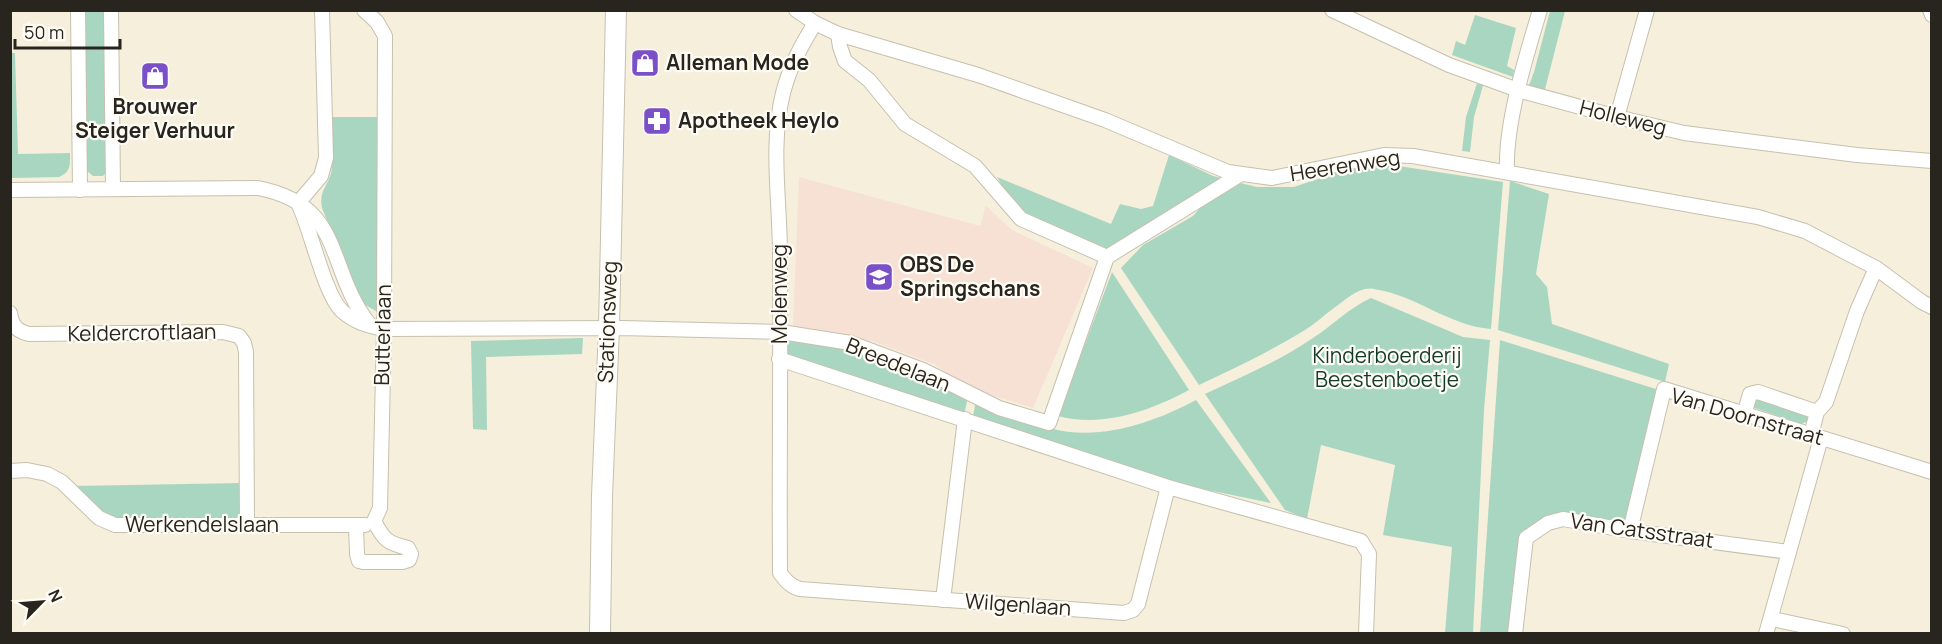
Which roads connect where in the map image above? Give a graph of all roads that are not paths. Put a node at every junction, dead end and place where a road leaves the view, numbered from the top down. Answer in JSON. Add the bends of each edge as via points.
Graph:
{"nodes":[{"id":1,"x":78,"y":10,"type":"edge"},
{"id":2,"x":111,"y":10,"type":"edge"},
{"id":3,"x":322,"y":10,"type":"edge"},
{"id":4,"x":364,"y":10,"type":"edge"},
{"id":5,"x":616,"y":10,"type":"edge"},
{"id":6,"x":796,"y":10,"type":"edge"},
{"id":7,"x":1332,"y":10,"type":"edge"},
{"id":8,"x":1540,"y":10,"type":"edge"},
{"id":9,"x":1647,"y":10,"type":"edge"},
{"id":10,"x":1930,"y":10,"type":"edge"},
{"id":11,"x":1932,"y":15,"type":"edge"},
{"id":12,"x":815,"y":23,"type":"junction"},
{"id":13,"x":838,"y":34,"type":"junction"},
{"id":14,"x":1518,"y":90,"type":"junction"},
{"id":15,"x":1617,"y":117,"type":"junction"},
{"id":16,"x":1932,"y":161,"type":"edge"},
{"id":17,"x":1507,"y":171,"type":"junction"},
{"id":18,"x":1241,"y":174,"type":"junction"},
{"id":19,"x":113,"y":189,"type":"junction"},
{"id":20,"x":10,"y":190,"type":"edge"},
{"id":21,"x":80,"y":190,"type":"junction"},
{"id":22,"x":298,"y":203,"type":"junction"},
{"id":23,"x":1107,"y":257,"type":"junction"},
{"id":24,"x":1875,"y":268,"type":"junction"},
{"id":25,"x":1932,"y":307,"type":"edge"},
{"id":26,"x":10,"y":313,"type":"edge"},
{"id":27,"x":378,"y":328,"type":"junction"},
{"id":28,"x":609,"y":328,"type":"junction"},
{"id":29,"x":781,"y":332,"type":"junction"},
{"id":30,"x":779,"y":359,"type":"junction"},
{"id":31,"x":1817,"y":412,"type":"junction"},
{"id":32,"x":1744,"y":415,"type":"junction"},
{"id":33,"x":965,"y":419,"type":"junction"},
{"id":34,"x":1816,"y":437,"type":"junction"},
{"id":35,"x":10,"y":471,"type":"edge"},
{"id":36,"x":1932,"y":472,"type":"edge"},
{"id":37,"x":1168,"y":487,"type":"junction"},
{"id":38,"x":374,"y":521,"type":"junction"},
{"id":39,"x":247,"y":525,"type":"junction"},
{"id":40,"x":356,"y":526,"type":"junction"},
{"id":41,"x":1630,"y":531,"type":"junction"},
{"id":42,"x":1789,"y":552,"type":"junction"},
{"id":43,"x":780,"y":573,"type":"joint"},
{"id":44,"x":943,"y":600,"type":"junction"},
{"id":45,"x":1772,"y":619,"type":"junction"},
{"id":46,"x":600,"y":633,"type":"edge"},
{"id":47,"x":1366,"y":633,"type":"edge"},
{"id":48,"x":1515,"y":633,"type":"edge"},
{"id":49,"x":1767,"y":633,"type":"edge"},
{"id":50,"x":1843,"y":633,"type":"edge"}],
"edges":[{"from":1,"to":21,"type":"street"},
{"from":2,"to":19,"type":"street"},
{"from":3,"to":22,"type":"street","via":[[326,159],[321,176]]},
{"from":4,"to":27,"type":"street","name":"Butterlaan","via":[[385,36]]},
{"from":5,"to":28,"type":"street","name":"Stationsweg"},
{"from":6,"to":12,"type":"street","name":"Heerenweg"},
{"from":7,"to":14,"type":"street","name":"Holleweg","via":[[1449,65]]},
{"from":8,"to":14,"type":"street"},
{"from":9,"to":15,"type":"street"},
{"from":10,"to":11,"type":"street"},
{"from":12,"to":13,"type":"street","name":"Heerenweg"},
{"from":12,"to":29,"type":"street","name":"Molenweg","via":[[794,57],[777,127]]},
{"from":13,"to":18,"type":"street","name":"Heerenweg","via":[[988,79]]},
{"from":13,"to":23,"type":"street","via":[[845,61],[869,80],[905,124],[975,166],[1022,219]]},
{"from":14,"to":15,"type":"street","name":"Holleweg"},
{"from":14,"to":17,"type":"street","via":[[1506,153]]},
{"from":15,"to":16,"type":"street","name":"Holleweg","via":[[1684,133]]},
{"from":17,"to":18,"type":"street","name":"Heerenweg","via":[[1384,155],[1272,178]]},
{"from":17,"to":24,"type":"street","name":"Heerenweg","via":[[1758,217],[1805,231]]},
{"from":18,"to":23,"type":"street"},
{"from":19,"to":21,"type":"street"},
{"from":19,"to":22,"type":"street","via":[[258,188],[280,192]]},
{"from":20,"to":21,"type":"street"},
{"from":22,"to":27,"type":"street","name":"Breedelaan","via":[[340,309],[359,323]]},
{"from":23,"to":29,"type":"street","name":"Breedelaan","via":[[1049,423],[999,408],[923,370],[851,343]]},
{"from":24,"to":25,"type":"street","name":"Heerenweg"},
{"from":24,"to":31,"type":"street","via":[[1826,402]]},
{"from":26,"to":39,"type":"street","name":"Keldercroftlaan","via":[[19,332],[29,334],[223,332],[239,336],[246,352]]},
{"from":27,"to":28,"type":"street","name":"Breedelaan"},
{"from":27,"to":38,"type":"street","name":"Butterlaan","via":[[380,508]]},
{"from":28,"to":29,"type":"street","name":"Breedelaan"},
{"from":28,"to":46,"type":"street","name":"Stationsweg"},
{"from":29,"to":30,"type":"street","name":"Molenweg"},
{"from":30,"to":33,"type":"street","name":"Breedelaan"},
{"from":30,"to":43,"type":"street","name":"Molenweg"},
{"from":31,"to":32,"type":"street","via":[[1758,392],[1750,394]]},
{"from":31,"to":34,"type":"street"},
{"from":32,"to":34,"type":"street","name":"Van Doornstraat"},
{"from":32,"to":41,"type":"street","name":"Van Doornstraat","via":[[1664,389]]},
{"from":33,"to":37,"type":"street","name":"Breedelaan"},
{"from":33,"to":44,"type":"street"},
{"from":34,"to":36,"type":"street","name":"Van Doornstraat"},
{"from":34,"to":42,"type":"street"},
{"from":35,"to":39,"type":"street","name":"Werkendelslaan","via":[[47,474],[62,482],[99,518],[115,525]]},
{"from":37,"to":44,"type":"street","name":"Wilgenlaan","via":[[1138,604],[1133,610],[1124,613]]},
{"from":37,"to":47,"type":"street","name":"Breedelaan","via":[[1361,541],[1369,554]]},
{"from":38,"to":40,"type":"street","name":"Werkendelslaan"},
{"from":38,"to":40,"type":"street","via":[[382,537],[408,548],[409,560],[359,561]]},
{"from":39,"to":40,"type":"street","name":"Werkendelslaan"},
{"from":41,"to":42,"type":"street","name":"Van Catsstraat"},
{"from":41,"to":48,"type":"street","name":"Van Catsstraat","via":[[1563,519],[1548,523],[1526,538]]},
{"from":42,"to":45,"type":"street"},
{"from":43,"to":44,"type":"street","name":"Wilgenlaan","via":[[792,587],[800,589]]},
{"from":45,"to":49,"type":"street"},
{"from":45,"to":50,"type":"street"}]}
